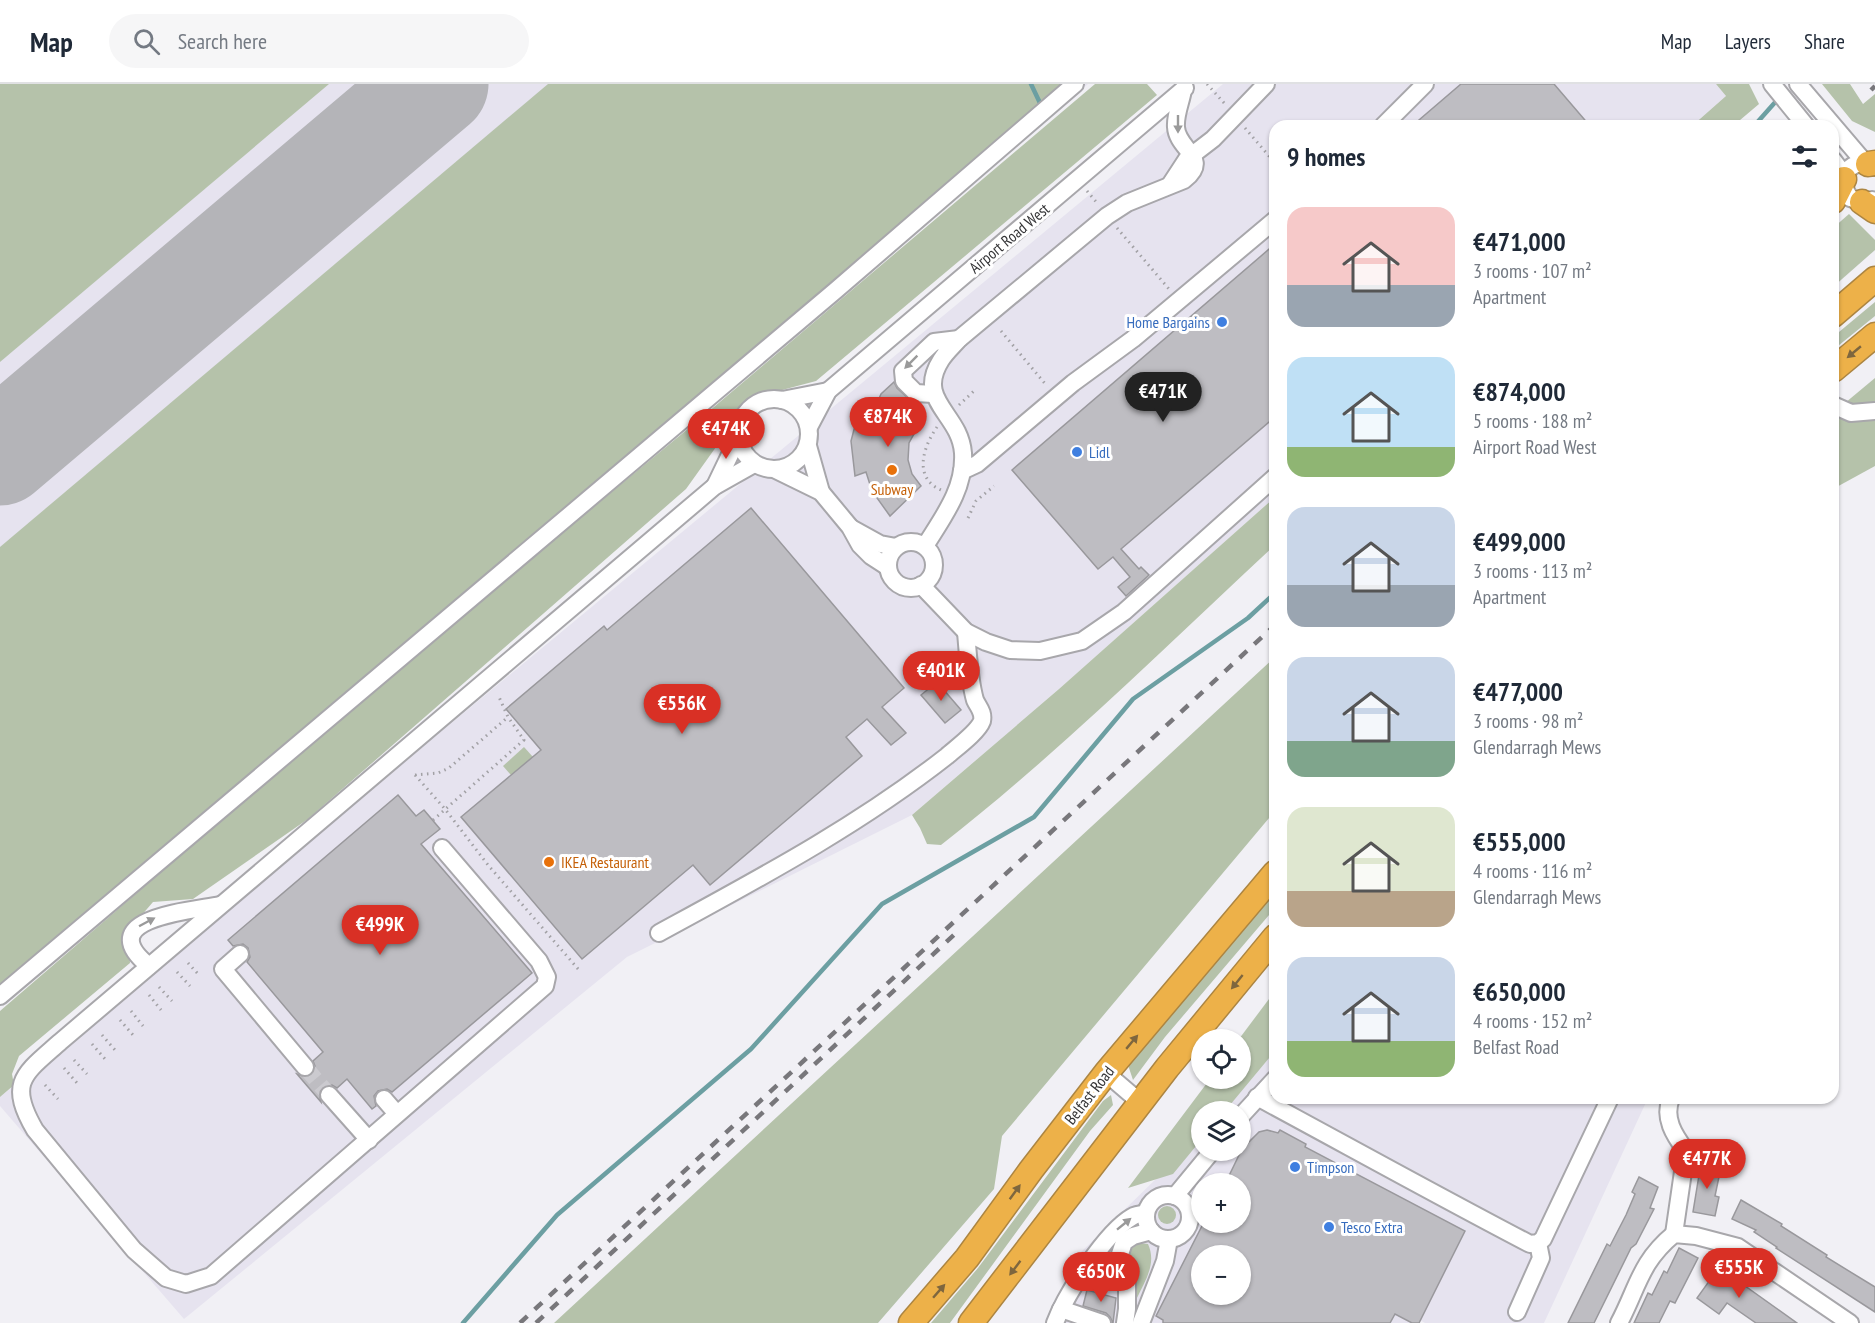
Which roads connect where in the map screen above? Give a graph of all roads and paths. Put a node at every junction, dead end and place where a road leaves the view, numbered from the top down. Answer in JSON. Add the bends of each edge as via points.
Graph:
{"nodes":[{"id":1,"x":1075,"y":84,"type":"edge"},
{"id":2,"x":1207,"y":84,"type":"edge"},
{"id":3,"x":1266,"y":84,"type":"edge"},
{"id":4,"x":1425,"y":84,"type":"edge"},
{"id":5,"x":1773,"y":85,"type":"edge"},
{"id":6,"x":1187,"y":87,"type":"edge"},
{"id":7,"x":1801,"y":88,"type":"edge"},
{"id":8,"x":1235,"y":116,"type":"junction"},
{"id":9,"x":1389,"y":120,"type":"edge"},
{"id":10,"x":1801,"y":120,"type":"edge"},
{"id":11,"x":1830,"y":120,"type":"edge"},
{"id":12,"x":1839,"y":129,"type":"edge"},
{"id":13,"x":1269,"y":155,"type":"edge"},
{"id":14,"x":1194,"y":160,"type":"junction"},
{"id":15,"x":1871,"y":164,"type":"edge"},
{"id":16,"x":1841,"y":172,"type":"edge"},
{"id":17,"x":1078,"y":180,"type":"junction"},
{"id":18,"x":1871,"y":204,"type":"edge"},
{"id":19,"x":1107,"y":216,"type":"junction"},
{"id":20,"x":1269,"y":225,"type":"edge"},
{"id":21,"x":1875,"y":279,"type":"edge"},
{"id":22,"x":1179,"y":301,"type":"junction"},
{"id":23,"x":1839,"y":310,"type":"edge"},
{"id":24,"x":1001,"y":332,"type":"dead end"},
{"id":25,"x":1875,"y":335,"type":"edge"},
{"id":26,"x":959,"y":339,"type":"junction"},
{"id":27,"x":1839,"y":365,"type":"edge"},
{"id":28,"x":974,"y":391,"type":"dead end"},
{"id":29,"x":828,"y":392,"type":"junction"},
{"id":30,"x":933,"y":394,"type":"junction"},
{"id":31,"x":1056,"y":396,"type":"junction"},
{"id":32,"x":782,"y":400,"type":"junction"},
{"id":33,"x":1839,"y":408,"type":"edge"},
{"id":34,"x":955,"y":409,"type":"dead end"},
{"id":35,"x":1875,"y":411,"type":"edge"},
{"id":36,"x":940,"y":423,"type":"dead end"},
{"id":37,"x":809,"y":427,"type":"junction"},
{"id":38,"x":739,"y":436,"type":"junction"},
{"id":39,"x":808,"y":446,"type":"junction"},
{"id":40,"x":754,"y":464,"type":"junction"},
{"id":41,"x":776,"y":470,"type":"junction"},
{"id":42,"x":962,"y":471,"type":"junction"},
{"id":43,"x":1269,"y":482,"type":"edge"},
{"id":44,"x":715,"y":486,"type":"junction"},
{"id":45,"x":994,"y":486,"type":"dead end"},
{"id":46,"x":943,"y":490,"type":"dead end"},
{"id":47,"x":821,"y":492,"type":"junction"},
{"id":48,"x":968,"y":519,"type":"dead end"},
{"id":49,"x":850,"y":527,"type":"junction"},
{"id":50,"x":925,"y":546,"type":"junction"},
{"id":51,"x":896,"y":547,"type":"junction"},
{"id":52,"x":888,"y":567,"type":"junction"},
{"id":53,"x":921,"y":585,"type":"junction"},
{"id":54,"x":966,"y":632,"type":"junction"},
{"id":55,"x":500,"y":697,"type":"dead end"},
{"id":56,"x":508,"y":717,"type":"junction"},
{"id":57,"x":522,"y":727,"type":"dead end"},
{"id":58,"x":517,"y":731,"type":"junction"},
{"id":59,"x":445,"y":809,"type":"junction"},
{"id":60,"x":433,"y":820,"type":"dead end"},
{"id":61,"x":442,"y":848,"type":"dead end"},
{"id":62,"x":1269,"y":880,"type":"edge"},
{"id":63,"x":223,"y":904,"type":"junction"},
{"id":64,"x":659,"y":933,"type":"dead end"},
{"id":65,"x":1269,"y":944,"type":"edge"},
{"id":66,"x":240,"y":954,"type":"dead end"},
{"id":67,"x":188,"y":963,"type":"dead end"},
{"id":68,"x":149,"y":966,"type":"junction"},
{"id":69,"x":579,"y":970,"type":"dead end"},
{"id":70,"x":177,"y":972,"type":"dead end"},
{"id":71,"x":200,"y":975,"type":"dead end"},
{"id":72,"x":190,"y":986,"type":"dead end"},
{"id":73,"x":159,"y":987,"type":"dead end"},
{"id":74,"x":149,"y":995,"type":"dead end"},
{"id":75,"x":0,"y":996,"type":"edge"},
{"id":76,"x":172,"y":1001,"type":"dead end"},
{"id":77,"x":161,"y":1010,"type":"dead end"},
{"id":78,"x":130,"y":1011,"type":"dead end"},
{"id":79,"x":120,"y":1020,"type":"dead end"},
{"id":80,"x":143,"y":1026,"type":"dead end"},
{"id":81,"x":102,"y":1035,"type":"dead end"},
{"id":82,"x":133,"y":1035,"type":"dead end"},
{"id":83,"x":92,"y":1044,"type":"dead end"},
{"id":84,"x":115,"y":1050,"type":"dead end"},
{"id":85,"x":105,"y":1059,"type":"dead end"},
{"id":86,"x":74,"y":1060,"type":"dead end"},
{"id":87,"x":305,"y":1067,"type":"tunnel mouth"},
{"id":88,"x":64,"y":1068,"type":"dead end"},
{"id":89,"x":1106,"y":1073,"type":"junction"},
{"id":90,"x":87,"y":1074,"type":"dead end"},
{"id":91,"x":77,"y":1083,"type":"dead end"},
{"id":92,"x":45,"y":1085,"type":"dead end"},
{"id":93,"x":1269,"y":1085,"type":"edge"},
{"id":94,"x":329,"y":1095,"type":"tunnel mouth"},
{"id":95,"x":1257,"y":1097,"type":"junction"},
{"id":96,"x":58,"y":1099,"type":"dead end"},
{"id":97,"x":384,"y":1099,"type":"dead end"},
{"id":98,"x":1141,"y":1102,"type":"junction"},
{"id":99,"x":1269,"y":1103,"type":"edge"},
{"id":100,"x":1251,"y":1104,"type":"edge"},
{"id":101,"x":1270,"y":1104,"type":"edge"},
{"id":102,"x":1607,"y":1104,"type":"edge"},
{"id":103,"x":1668,"y":1104,"type":"edge"},
{"id":104,"x":398,"y":1114,"type":"junction"},
{"id":105,"x":369,"y":1140,"type":"junction"},
{"id":106,"x":1204,"y":1161,"type":"edge"},
{"id":107,"x":1175,"y":1196,"type":"junction"},
{"id":108,"x":1146,"y":1214,"type":"junction"},
{"id":109,"x":1151,"y":1231,"type":"junction"},
{"id":110,"x":1674,"y":1234,"type":"junction"},
{"id":111,"x":1169,"y":1239,"type":"junction"},
{"id":112,"x":1538,"y":1243,"type":"junction"},
{"id":113,"x":992,"y":1298,"type":"junction"},
{"id":114,"x":1517,"y":1312,"type":"dead end"},
{"id":115,"x":1058,"y":1316,"type":"edge"},
{"id":116,"x":911,"y":1323,"type":"edge"},
{"id":117,"x":971,"y":1323,"type":"edge"},
{"id":118,"x":985,"y":1323,"type":"edge"},
{"id":119,"x":1102,"y":1323,"type":"edge"},
{"id":120,"x":1125,"y":1323,"type":"edge"},
{"id":121,"x":1141,"y":1323,"type":"edge"},
{"id":122,"x":1619,"y":1323,"type":"edge"},
{"id":123,"x":1850,"y":1323,"type":"edge"}],
"edges":[{"from":1,"to":75,"type":"street"},
{"from":2,"to":8,"type":"path"},
{"from":3,"to":8,"type":"street"},
{"from":4,"to":9,"type":"street"},
{"from":5,"to":10,"type":"street"},
{"from":6,"to":14,"type":"street","one_way":true,"via":[[1176,128]]},
{"from":6,"to":17,"type":"street","name":"Airport Road West"},
{"from":7,"to":11,"type":"street"},
{"from":8,"to":13,"type":"path"},
{"from":8,"to":14,"type":"street"},
{"from":12,"to":15,"type":"street"},
{"from":14,"to":19,"type":"street","via":[[1178,170],[1170,184]]},
{"from":15,"to":16,"type":"street"},
{"from":16,"to":18,"type":"street","via":[[1850,198]]},
{"from":17,"to":19,"type":"path"},
{"from":17,"to":29,"type":"street","name":"Airport Road West"},
{"from":19,"to":22,"type":"path"},
{"from":19,"to":26,"type":"street"},
{"from":20,"to":22,"type":"street"},
{"from":21,"to":23,"type":"highway"},
{"from":22,"to":31,"type":"street"},
{"from":24,"to":31,"type":"path"},
{"from":25,"to":27,"type":"highway","one_way":true},
{"from":26,"to":30,"type":"street","via":[[933,376]]},
{"from":26,"to":30,"type":"street","one_way":true,"via":[[934,342],[903,370],[904,381],[916,393]]},
{"from":28,"to":34,"type":"path"},
{"from":29,"to":32,"type":"street"},
{"from":29,"to":37,"type":"street","name":"Airport Road West"},
{"from":30,"to":42,"type":"street","via":[[958,432],[963,451]]},
{"from":31,"to":42,"type":"street","via":[[976,464]]},
{"from":32,"to":37,"type":"street","via":[[800,409]]},
{"from":32,"to":38,"type":"street","via":[[761,401],[752,407],[744,415]]},
{"from":33,"to":35,"type":"street","via":[[1851,413]]},
{"from":36,"to":46,"type":"path","via":[[928,442],[922,465],[926,478]]},
{"from":37,"to":39,"type":"street"},
{"from":38,"to":40,"type":"street","via":[[741,447]]},
{"from":38,"to":44,"type":"street"},
{"from":39,"to":41,"type":"street","via":[[797,462]]},
{"from":39,"to":47,"type":"street"},
{"from":40,"to":41,"type":"street"},
{"from":40,"to":44,"type":"street"},
{"from":41,"to":47,"type":"street"},
{"from":42,"to":50,"type":"street","via":[[956,494]]},
{"from":43,"to":54,"type":"street","via":[[1124,612],[1082,641],[1040,651],[1010,650]]},
{"from":44,"to":63,"type":"street"},
{"from":45,"to":48,"type":"path","via":[[976,501]]},
{"from":47,"to":49,"type":"street"},
{"from":49,"to":51,"type":"street"},
{"from":49,"to":52,"type":"street","via":[[860,545]]},
{"from":50,"to":51,"type":"street","via":[[910,542]]},
{"from":50,"to":53,"type":"street","via":[[934,567]]},
{"from":51,"to":52,"type":"street"},
{"from":52,"to":53,"type":"street","via":[[900,585]]},
{"from":53,"to":54,"type":"street"},
{"from":54,"to":64,"type":"street","via":[[975,701],[983,714],[981,723],[962,743],[904,790],[770,873]]},
{"from":55,"to":56,"type":"path"},
{"from":56,"to":58,"type":"path"},
{"from":56,"to":59,"type":"path","via":[[449,768],[415,775]]},
{"from":57,"to":58,"type":"path"},
{"from":58,"to":59,"type":"path","via":[[524,740]]},
{"from":59,"to":60,"type":"path"},
{"from":59,"to":69,"type":"path"},
{"from":61,"to":104,"type":"street","via":[[539,961],[547,982]]},
{"from":89,"to":62,"type":"highway","name":"Belfast Road","one_way":true},
{"from":63,"to":68,"type":"street"},
{"from":68,"to":63,"type":"street","one_way":true,"via":[[132,947],[131,938],[141,923],[167,913]]},
{"from":65,"to":98,"type":"highway","one_way":true},
{"from":66,"to":87,"type":"street","via":[[223,969]]},
{"from":67,"to":71,"type":"path"},
{"from":68,"to":105,"type":"street","via":[[39,1061],[21,1082],[20,1093],[35,1130],[134,1250],[166,1278],[186,1284],[211,1276]]},
{"from":70,"to":72,"type":"path"},
{"from":73,"to":76,"type":"path"},
{"from":74,"to":77,"type":"path"},
{"from":78,"to":80,"type":"path"},
{"from":79,"to":82,"type":"path"},
{"from":81,"to":84,"type":"path"},
{"from":83,"to":85,"type":"path"},
{"from":86,"to":90,"type":"path"},
{"from":88,"to":91,"type":"path"},
{"from":89,"to":98,"type":"street"},
{"from":116,"to":89,"type":"highway","name":"Belfast Road","one_way":true,"via":[[967,1258]]},
{"from":92,"to":96,"type":"path"},
{"from":93,"to":95,"type":"street"},
{"from":94,"to":105,"type":"street"},
{"from":95,"to":99,"type":"street"},
{"from":95,"to":100,"type":"street"},
{"from":97,"to":104,"type":"street"},
{"from":98,"to":113,"type":"highway","one_way":true},
{"from":101,"to":112,"type":"street","via":[[1530,1244]]},
{"from":102,"to":112,"type":"street"},
{"from":103,"to":110,"type":"street","via":[[1672,1132],[1686,1151]]},
{"from":104,"to":105,"type":"street"},
{"from":106,"to":107,"type":"street"},
{"from":107,"to":108,"type":"street","via":[[1156,1198]]},
{"from":107,"to":111,"type":"street","via":[[1186,1205],[1190,1219],[1184,1232]]},
{"from":108,"to":109,"type":"street"},
{"from":115,"to":108,"type":"street","one_way":true,"via":[[1090,1263],[1118,1227],[1134,1215]]},
{"from":109,"to":111,"type":"street"},
{"from":109,"to":120,"type":"street","via":[[1124,1242],[1120,1254],[1127,1273]]},
{"from":110,"to":122,"type":"street","via":[[1657,1248],[1637,1279]]},
{"from":110,"to":123,"type":"street","via":[[1738,1247]]},
{"from":111,"to":121,"type":"street","via":[[1165,1261]]},
{"from":112,"to":114,"type":"street","via":[[1541,1258]]},
{"from":113,"to":117,"type":"highway"},
{"from":113,"to":118,"type":"highway"},
{"from":115,"to":119,"type":"street"}]}
